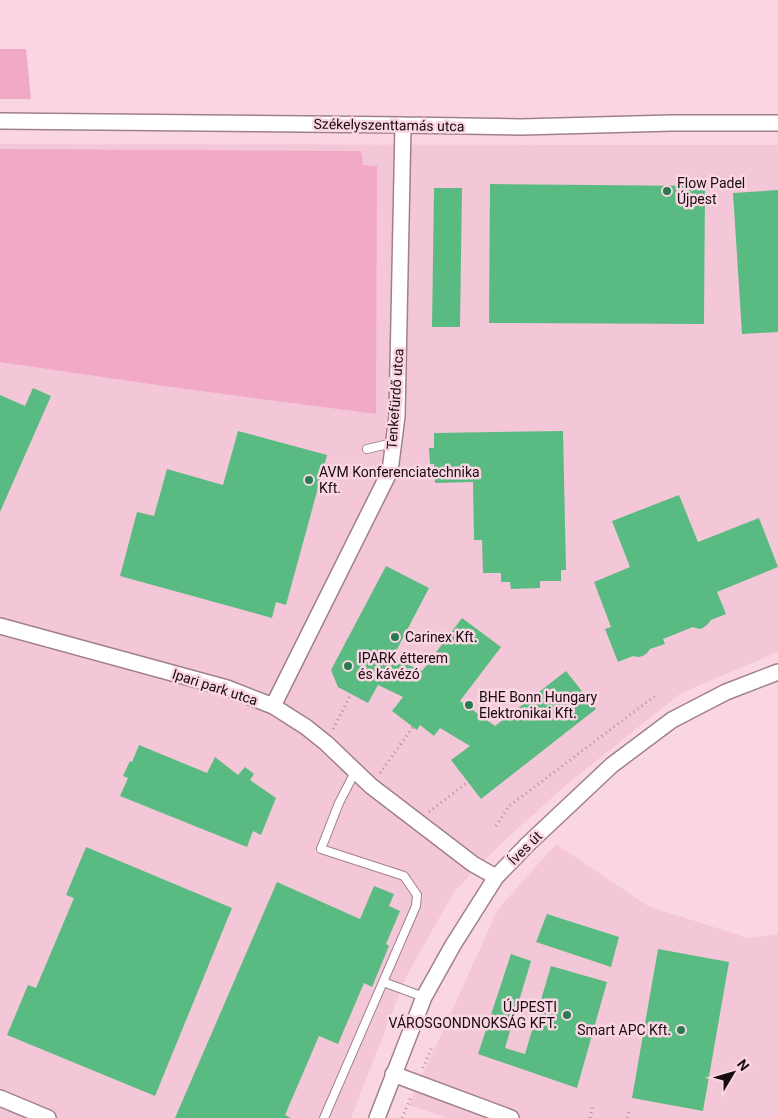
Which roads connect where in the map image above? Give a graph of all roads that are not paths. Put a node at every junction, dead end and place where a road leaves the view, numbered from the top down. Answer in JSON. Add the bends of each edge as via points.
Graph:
{"nodes":[{"id":1,"x":0,"y":121,"type":"edge"},
{"id":2,"x":778,"y":124,"type":"edge"},
{"id":3,"x":403,"y":125,"type":"junction"},
{"id":4,"x":393,"y":443,"type":"junction"},
{"id":5,"x":367,"y":449,"type":"dead end"},
{"id":6,"x":0,"y":626,"type":"edge"},
{"id":7,"x":778,"y":672,"type":"edge"},
{"id":8,"x":273,"y":706,"type":"junction"},
{"id":9,"x":355,"y":772,"type":"junction"},
{"id":10,"x":496,"y":877,"type":"junction"},
{"id":11,"x":383,"y":982,"type":"junction"},
{"id":12,"x":424,"y":998,"type":"junction"},
{"id":13,"x":393,"y":1074,"type":"junction"},
{"id":14,"x":0,"y":1098,"type":"edge"},
{"id":15,"x":48,"y":1118,"type":"edge"},
{"id":16,"x":324,"y":1118,"type":"edge"},
{"id":17,"x":377,"y":1118,"type":"edge"},
{"id":18,"x":511,"y":1118,"type":"edge"}],
"edges":[{"from":1,"to":3,"type":"street","name":"Székelyszenttamás utca"},
{"from":2,"to":3,"type":"street","name":"Székelyszenttamás utca"},
{"from":3,"to":4,"type":"street","name":"Tenkefürdő utca","via":[[397,416]]},
{"from":4,"to":5,"type":"lane"},
{"from":4,"to":8,"type":"street","name":"Tenkefürdő utca","via":[[390,471]]},
{"from":6,"to":8,"type":"street","name":"Ipari park utca","via":[[227,688]]},
{"from":7,"to":10,"type":"street","name":"Íves út","via":[[726,692],[672,720],[612,766]]},
{"from":8,"to":9,"type":"street","name":"Ipari park utca","via":[[326,743]]},
{"from":9,"to":10,"type":"street","name":"Ipari park utca","via":[[473,864]]},
{"from":9,"to":11,"type":"lane","via":[[321,849],[404,876],[417,895],[416,906]]},
{"from":10,"to":12,"type":"street","name":"Íves út"},
{"from":11,"to":12,"type":"lane"},
{"from":11,"to":16,"type":"lane"},
{"from":12,"to":13,"type":"street","name":"Íves út"},
{"from":13,"to":17,"type":"street","name":"Íves út"},
{"from":13,"to":18,"type":"street"},
{"from":14,"to":15,"type":"street"}]}
